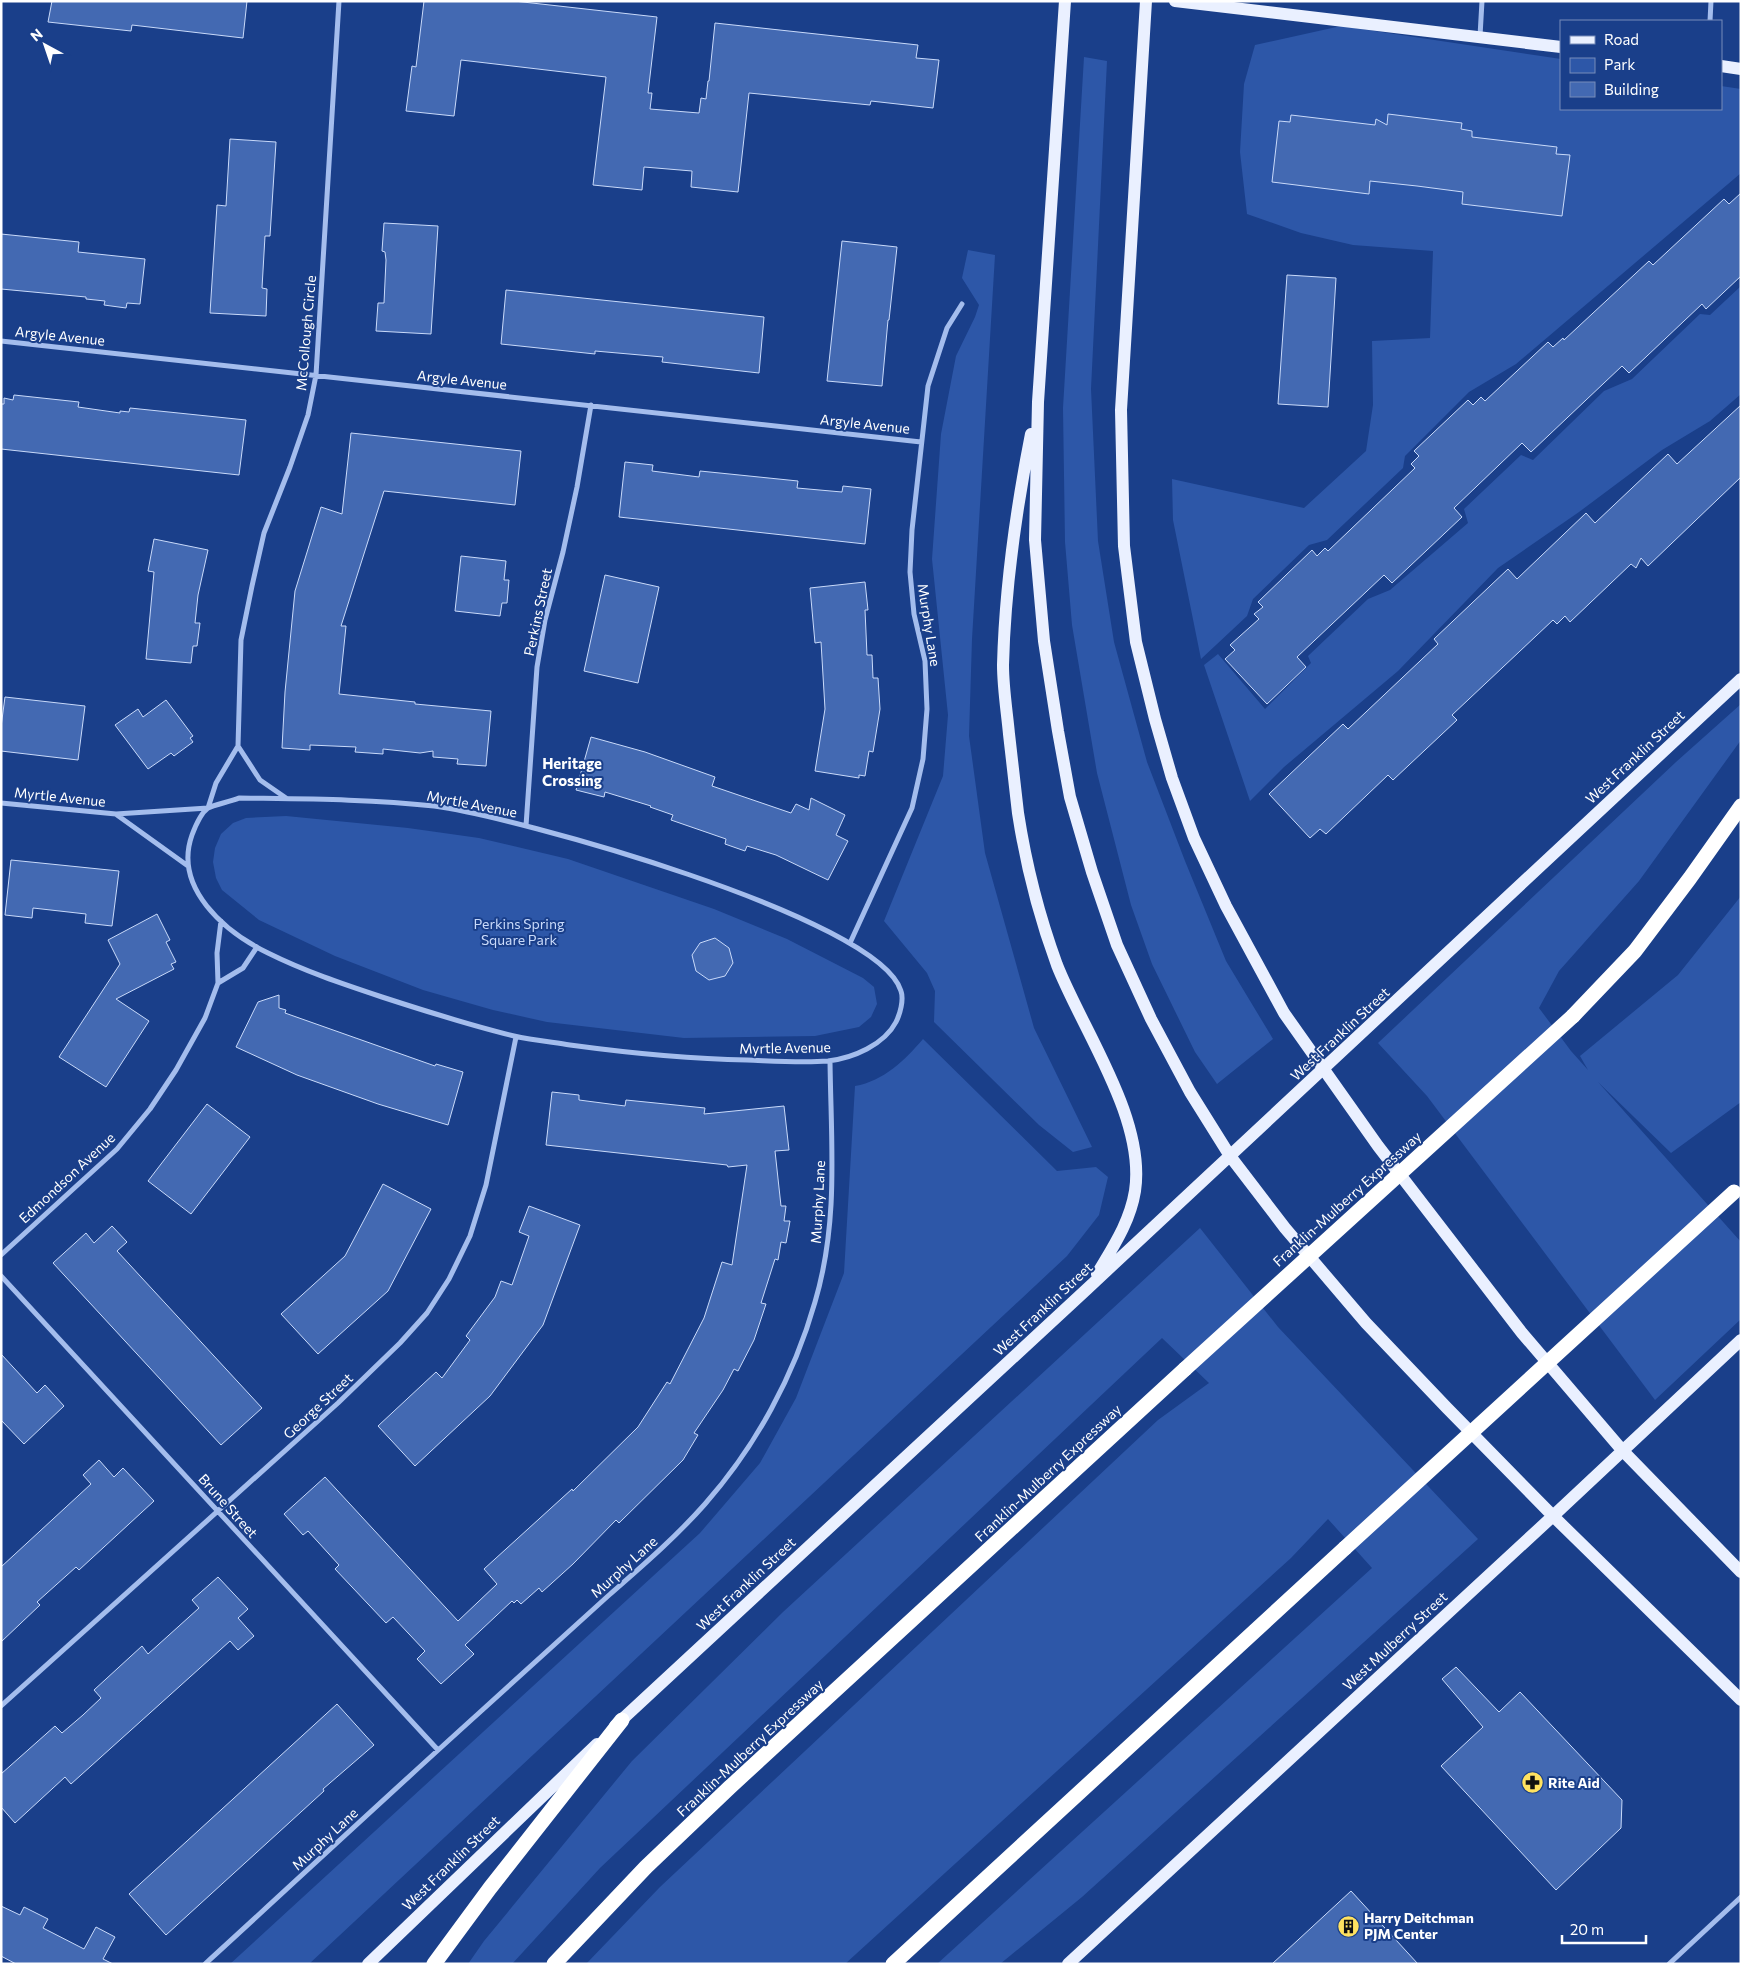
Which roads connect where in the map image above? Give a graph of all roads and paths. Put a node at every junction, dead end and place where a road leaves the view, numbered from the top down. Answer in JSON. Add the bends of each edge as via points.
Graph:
{"nodes":[{"id":1,"x":339,"y":1,"type":"edge"},
{"id":2,"x":1065,"y":1,"type":"edge"},
{"id":3,"x":1146,"y":1,"type":"edge"},
{"id":4,"x":1175,"y":1,"type":"edge"},
{"id":5,"x":1482,"y":1,"type":"edge"},
{"id":6,"x":1711,"y":1,"type":"edge"},
{"id":7,"x":1710,"y":20,"type":"edge"},
{"id":8,"x":1480,"y":37,"type":"junction"},
{"id":9,"x":1560,"y":47,"type":"edge"},
{"id":10,"x":1722,"y":66,"type":"edge"},
{"id":11,"x":1741,"y":69,"type":"edge"},
{"id":12,"x":962,"y":304,"type":"dead end"},
{"id":13,"x":1,"y":341,"type":"edge"},
{"id":14,"x":316,"y":375,"type":"junction"},
{"id":15,"x":1038,"y":402,"type":"junction"},
{"id":16,"x":591,"y":405,"type":"junction"},
{"id":17,"x":921,"y":442,"type":"junction"},
{"id":18,"x":1741,"y":679,"type":"edge"},
{"id":19,"x":238,"y":746,"type":"junction"},
{"id":20,"x":287,"y":799,"type":"junction"},
{"id":21,"x":1,"y":803,"type":"edge"},
{"id":22,"x":1741,"y":806,"type":"edge"},
{"id":23,"x":208,"y":808,"type":"junction"},
{"id":24,"x":116,"y":814,"type":"junction"},
{"id":25,"x":526,"y":826,"type":"junction"},
{"id":26,"x":188,"y":866,"type":"junction"},
{"id":27,"x":221,"y":921,"type":"junction"},
{"id":28,"x":850,"y":942,"type":"junction"},
{"id":29,"x":257,"y":947,"type":"junction"},
{"id":30,"x":218,"y":983,"type":"junction"},
{"id":31,"x":516,"y":1037,"type":"junction"},
{"id":32,"x":830,"y":1060,"type":"junction"},
{"id":33,"x":1323,"y":1070,"type":"junction"},
{"id":34,"x":1230,"y":1156,"type":"junction"},
{"id":35,"x":1737,"y":1189,"type":"edge"},
{"id":36,"x":1,"y":1255,"type":"edge"},
{"id":37,"x":1,"y":1276,"type":"edge"},
{"id":38,"x":1087,"y":1289,"type":"junction"},
{"id":39,"x":1741,"y":1340,"type":"edge"},
{"id":40,"x":1622,"y":1450,"type":"junction"},
{"id":41,"x":218,"y":1511,"type":"junction"},
{"id":42,"x":1553,"y":1516,"type":"junction"},
{"id":43,"x":1741,"y":1572,"type":"edge"},
{"id":44,"x":1741,"y":1700,"type":"edge"},
{"id":45,"x":1,"y":1706,"type":"edge"},
{"id":46,"x":622,"y":1720,"type":"junction"},
{"id":47,"x":438,"y":1750,"type":"junction"},
{"id":48,"x":1741,"y":1897,"type":"edge"},
{"id":49,"x":206,"y":1964,"type":"edge"},
{"id":50,"x":368,"y":1964,"type":"edge"},
{"id":51,"x":434,"y":1964,"type":"edge"},
{"id":52,"x":554,"y":1964,"type":"edge"},
{"id":53,"x":893,"y":1964,"type":"edge"},
{"id":54,"x":1068,"y":1964,"type":"edge"},
{"id":55,"x":1669,"y":1964,"type":"edge"}],
"edges":[{"from":1,"to":14,"type":"street","name":"McCollough Circle"},
{"from":2,"to":15,"type":"main road"},
{"from":3,"to":33,"type":"main road","via":[[1120,410],[1124,546],[1136,642],[1172,778],[1194,838],[1256,963],[1284,1013]]},
{"from":4,"to":8,"type":"main road"},
{"from":5,"to":8,"type":"street"},
{"from":6,"to":7,"type":"street"},
{"from":8,"to":9,"type":"main road"},
{"from":10,"to":11,"type":"main road"},
{"from":12,"to":17,"type":"street","name":"Murphy Lane","via":[[947,328],[932,370]]},
{"from":13,"to":14,"type":"street","name":"Argyle Avenue"},
{"from":14,"to":16,"type":"street","name":"Argyle Avenue"},
{"from":14,"to":19,"type":"street","name":"McCollough Circle","via":[[308,416],[264,533],[252,586],[241,640]]},
{"from":15,"to":34,"type":"main road","via":[[1035,540],[1044,641],[1070,797],[1117,944],[1150,1019]]},
{"from":15,"to":38,"type":"main road","via":[[1014,529],[1003,666],[1018,814],[1032,890],[1058,966],[1126,1118],[1135,1162],[1135,1190],[1123,1230]]},
{"from":16,"to":17,"type":"street","name":"Argyle Avenue"},
{"from":16,"to":25,"type":"street","name":"Perkins Street","via":[[577,487],[537,667]]},
{"from":17,"to":28,"type":"street","name":"Murphy Lane","via":[[910,572],[914,614],[925,661],[927,709],[923,758],[912,808]]},
{"from":18,"to":33,"type":"main road","name":"West Franklin Street"},
{"from":19,"to":20,"type":"street","via":[[260,780]]},
{"from":19,"to":23,"type":"street","name":"McCollough Circle","via":[[216,782]]},
{"from":20,"to":23,"type":"street","name":"Myrtle Avenue","via":[[240,798]]},
{"from":20,"to":25,"type":"street","name":"Myrtle Avenue","via":[[437,806]]},
{"from":21,"to":24,"type":"street","name":"Myrtle Avenue"},
{"from":22,"to":52,"type":"highway","name":"Franklin-Mulberry Expressway","bridge":true,"via":[[1635,951],[1573,1016],[730,1788],[646,1867]]},
{"from":23,"to":24,"type":"street","name":"Myrtle Avenue"},
{"from":23,"to":26,"type":"street","name":"Myrtle Avenue","via":[[195,826],[189,844]]},
{"from":24,"to":26,"type":"street","name":"Myrtle Avenue"},
{"from":25,"to":28,"type":"street","name":"Myrtle Avenue","via":[[740,892],[799,916]]},
{"from":26,"to":27,"type":"street","name":"Myrtle Avenue","via":[[203,902]]},
{"from":27,"to":29,"type":"street","name":"Myrtle Avenue"},
{"from":27,"to":30,"type":"street"},
{"from":28,"to":32,"type":"street","name":"Myrtle Avenue","via":[[874,958],[893,977],[902,991],[901,1010],[894,1026],[880,1041],[861,1052]]},
{"from":29,"to":30,"type":"street","via":[[243,968]]},
{"from":29,"to":31,"type":"street","name":"Myrtle Avenue","via":[[331,979],[420,1010]]},
{"from":30,"to":36,"type":"street","name":"Edmondson Avenue","via":[[205,1018],[150,1109],[117,1149]]},
{"from":31,"to":32,"type":"street","name":"Myrtle Avenue","via":[[695,1059]]},
{"from":31,"to":41,"type":"street","name":"George Street","via":[[486,1185],[470,1236],[449,1279],[427,1313],[400,1344]]},
{"from":32,"to":47,"type":"street","name":"Murphy Lane","via":[[833,1193],[829,1243],[815,1302],[795,1359],[770,1413],[712,1495],[668,1542]]},
{"from":33,"to":34,"type":"main road","name":"West Franklin Street"},
{"from":33,"to":40,"type":"main road","via":[[1458,1252]]},
{"from":34,"to":38,"type":"main road","name":"West Franklin Street"},
{"from":34,"to":42,"type":"main road","via":[[1285,1228],[1366,1323]]},
{"from":35,"to":53,"type":"highway","bridge":true},
{"from":37,"to":41,"type":"street","name":"Brune Street"},
{"from":38,"to":46,"type":"main road","name":"West Franklin Street"},
{"from":39,"to":40,"type":"main road","name":"West Mulberry Street"},
{"from":40,"to":42,"type":"main road","name":"West Mulberry Street"},
{"from":40,"to":43,"type":"main road"},
{"from":41,"to":45,"type":"street","name":"George Street"},
{"from":41,"to":47,"type":"street","name":"Brune Street"},
{"from":42,"to":44,"type":"main road"},
{"from":42,"to":54,"type":"main road","name":"West Mulberry Street"},
{"from":46,"to":50,"type":"main road","name":"West Franklin Street"},
{"from":46,"to":51,"type":"highway"},
{"from":47,"to":49,"type":"street","name":"Murphy Lane"},
{"from":48,"to":55,"type":"street"}]}
